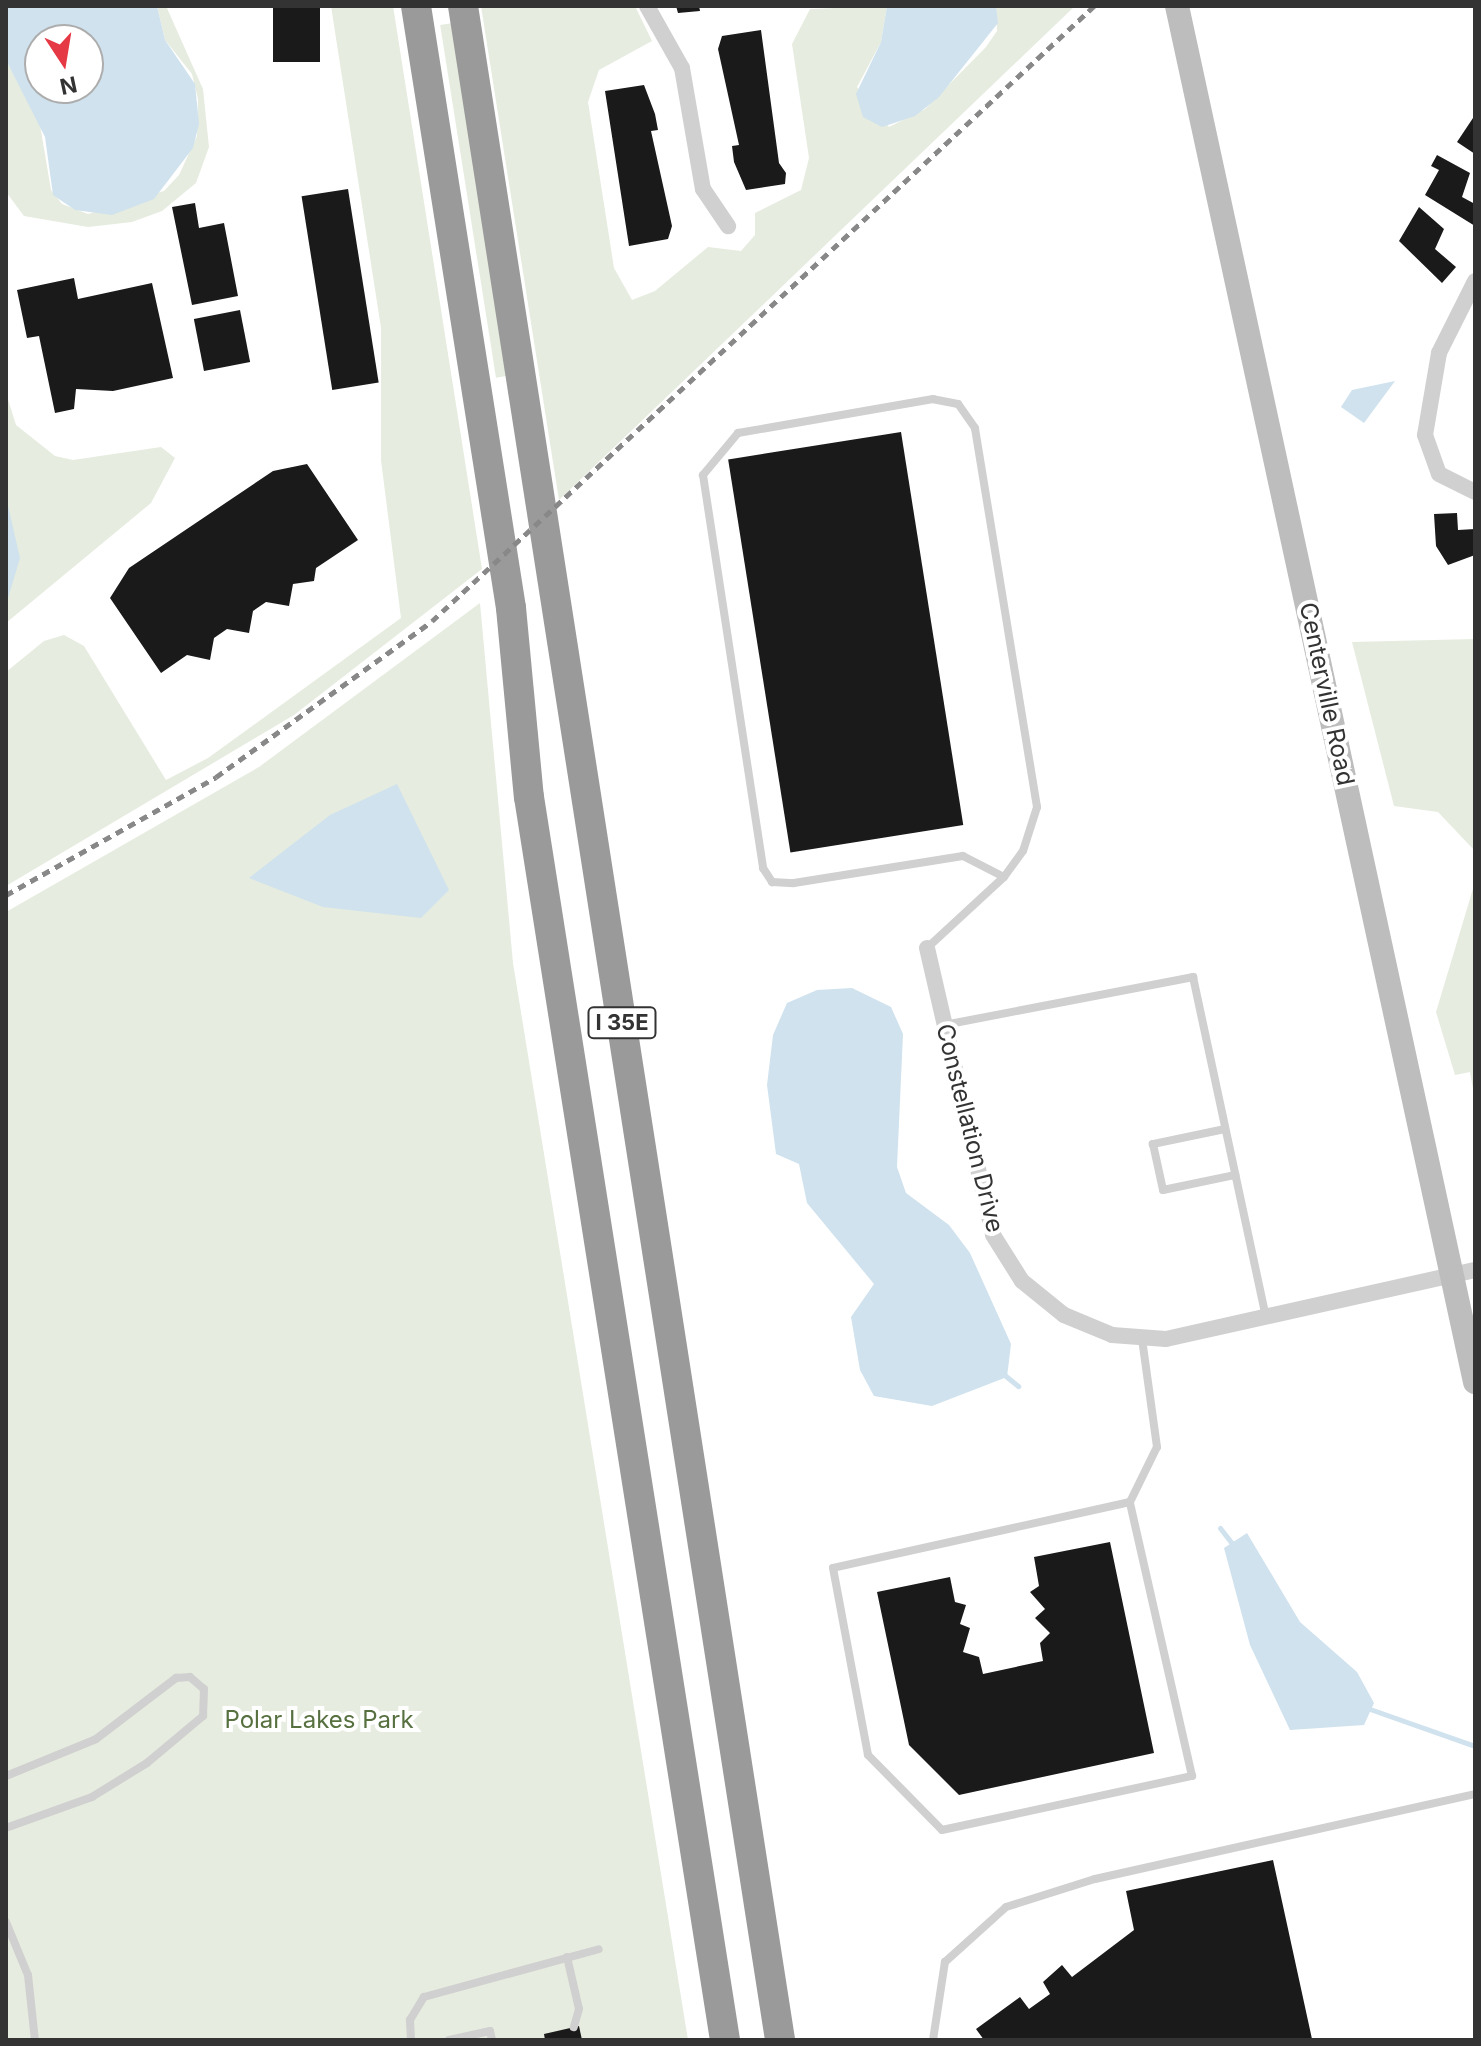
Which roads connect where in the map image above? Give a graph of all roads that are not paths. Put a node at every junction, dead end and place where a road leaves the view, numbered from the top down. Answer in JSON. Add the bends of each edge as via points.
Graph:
{"nodes":[{"id":1,"x":416,"y":6,"type":"edge"},
{"id":2,"x":463,"y":6,"type":"edge"},
{"id":3,"x":647,"y":6,"type":"edge"},
{"id":4,"x":1177,"y":6,"type":"edge"},
{"id":5,"x":728,"y":226,"type":"dead end"},
{"id":6,"x":1475,"y":281,"type":"edge"},
{"id":7,"x":1475,"y":492,"type":"edge"},
{"id":8,"x":1004,"y":877,"type":"junction"},
{"id":9,"x":927,"y":948,"type":"joint"},
{"id":10,"x":944,"y":1025,"type":"junction"},
{"id":11,"x":1225,"y":1129,"type":"junction"},
{"id":12,"x":1235,"y":1175,"type":"junction"},
{"id":13,"x":1463,"y":1274,"type":"edge"},
{"id":14,"x":1266,"y":1318,"type":"junction"},
{"id":15,"x":1142,"y":1339,"type":"junction"},
{"id":16,"x":1475,"y":1382,"type":"edge"},
{"id":17,"x":1130,"y":1502,"type":"junction"},
{"id":18,"x":6,"y":1776,"type":"edge"},
{"id":19,"x":1475,"y":1794,"type":"edge"},
{"id":20,"x":6,"y":1828,"type":"edge"},
{"id":21,"x":6,"y":1922,"type":"edge"},
{"id":22,"x":599,"y":1949,"type":"dead end"},
{"id":23,"x":567,"y":1957,"type":"junction"},
{"id":24,"x":574,"y":2027,"type":"dead end"},
{"id":25,"x":35,"y":2040,"type":"edge"},
{"id":26,"x":411,"y":2040,"type":"edge"},
{"id":27,"x":449,"y":2040,"type":"edge"},
{"id":28,"x":492,"y":2040,"type":"edge"},
{"id":29,"x":725,"y":2040,"type":"edge"},
{"id":30,"x":780,"y":2040,"type":"edge"},
{"id":31,"x":933,"y":2040,"type":"edge"}],
"edges":[{"from":1,"to":29,"type":"highway","number":"I 35E","via":[[511,608],[529,797]]},
{"from":2,"to":30,"type":"highway","number":"I 35E"},
{"from":3,"to":5,"type":"street","via":[[682,68],[703,189]]},
{"from":4,"to":13,"type":"main road","name":"Centerville Road"},
{"from":6,"to":7,"type":"street","via":[[1439,353],[1425,435],[1439,474]]},
{"from":8,"to":8,"type":"lane","via":[[1023,851],[1037,807],[975,428],[958,404],[933,399],[738,433],[703,475],[763,868],[772,882],[794,883],[963,856]]},
{"from":8,"to":9,"type":"lane"},
{"from":9,"to":10,"type":"street","name":"Constellation Drive"},
{"from":10,"to":11,"type":"lane","via":[[1193,977]]},
{"from":10,"to":15,"type":"street","name":"Constellation Drive","via":[[983,1203],[1006,1259],[1064,1315]]},
{"from":11,"to":12,"type":"lane"},
{"from":11,"to":12,"type":"lane","via":[[1153,1144],[1163,1190]]},
{"from":12,"to":14,"type":"lane"},
{"from":13,"to":14,"type":"street","name":"Constellation Drive"},
{"from":13,"to":16,"type":"main road","name":"Centerville Road"},
{"from":14,"to":15,"type":"street","name":"Constellation Drive"},
{"from":15,"to":17,"type":"lane","via":[[1157,1447]]},
{"from":17,"to":17,"type":"lane","via":[[1192,1776],[942,1830],[868,1755],[833,1568]]},
{"from":18,"to":20,"type":"lane","via":[[96,1739],[176,1678],[190,1677],[204,1689],[203,1716],[147,1763],[92,1797]]},
{"from":19,"to":31,"type":"lane","via":[[1095,1879],[1006,1907],[945,1962]]},
{"from":21,"to":25,"type":"lane","via":[[28,1975]]},
{"from":22,"to":23,"type":"lane"},
{"from":23,"to":24,"type":"lane","via":[[579,2009]]},
{"from":23,"to":26,"type":"lane","via":[[424,1997],[410,2020]]},
{"from":27,"to":28,"type":"lane","via":[[490,2031]]}]}
